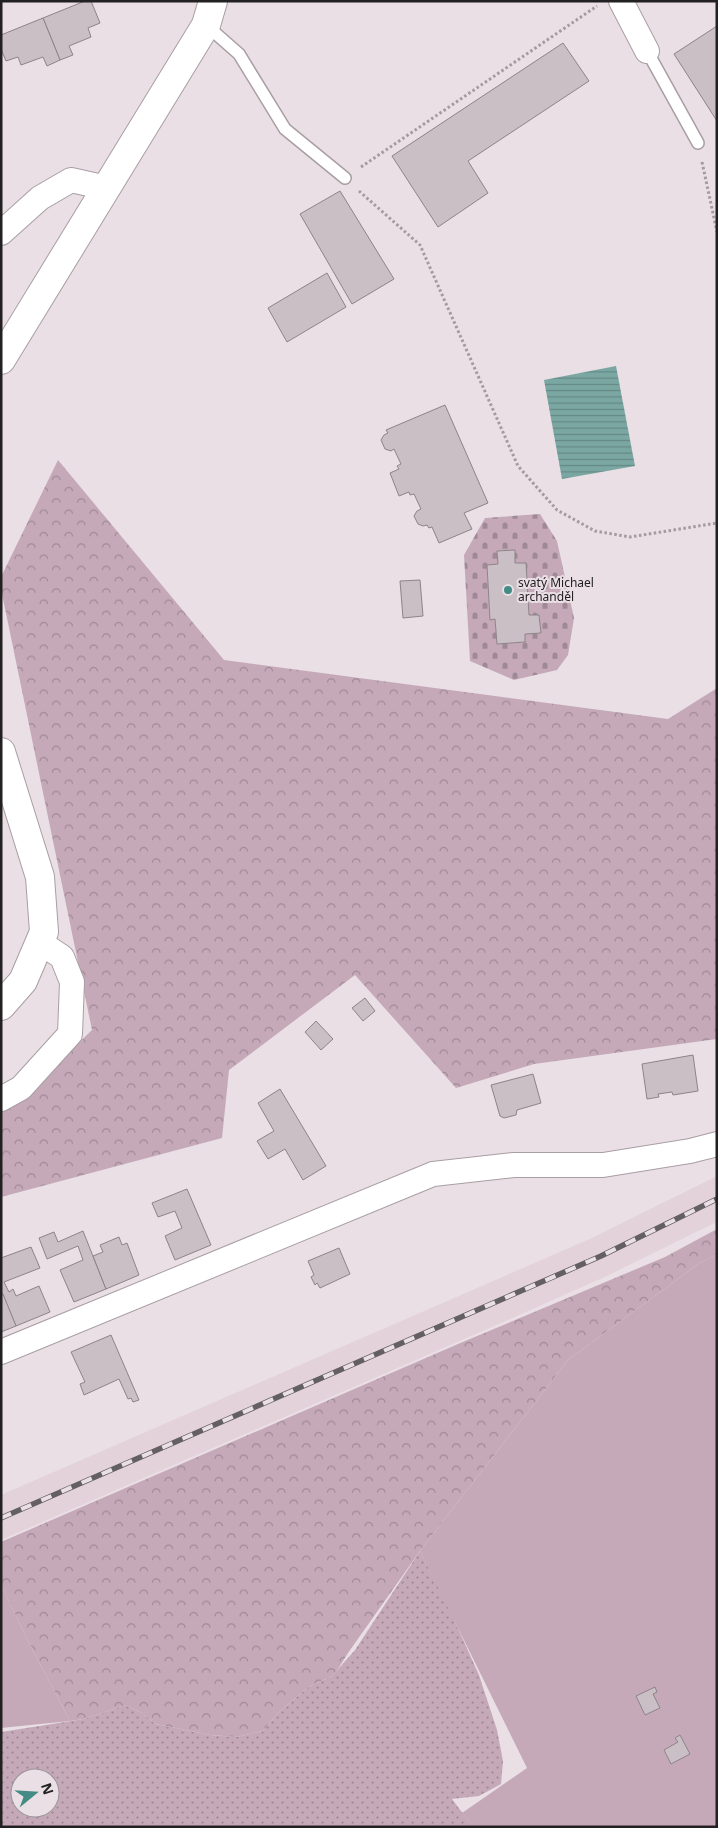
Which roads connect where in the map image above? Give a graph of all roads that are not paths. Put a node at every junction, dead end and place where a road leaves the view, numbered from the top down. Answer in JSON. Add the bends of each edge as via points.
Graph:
{"nodes":[{"id":1,"x":621,"y":1,"type":"edge"},
{"id":2,"x":209,"y":13,"type":"edge"},
{"id":3,"x":647,"y":51,"type":"joint"},
{"id":4,"x":698,"y":143,"type":"road end"},
{"id":5,"x":345,"y":178,"type":"road end"},
{"id":6,"x":107,"y":188,"type":"junction"},
{"id":7,"x":1,"y":233,"type":"edge"},
{"id":8,"x":1,"y":360,"type":"edge"},
{"id":9,"x":1,"y":752,"type":"edge"},
{"id":10,"x":41,"y":943,"type":"junction"},
{"id":11,"x":1,"y":1006,"type":"edge"},
{"id":12,"x":1,"y":1099,"type":"edge"},
{"id":13,"x":717,"y":1144,"type":"edge"},
{"id":14,"x":1,"y":1352,"type":"edge"}],
"edges":[{"from":1,"to":3,"type":"street"},
{"from":2,"to":5,"type":"lane","via":[[285,128]]},
{"from":2,"to":6,"type":"street"},
{"from":3,"to":4,"type":"lane"},
{"from":6,"to":7,"type":"street","via":[[71,180],[40,198]]},
{"from":6,"to":8,"type":"street"},
{"from":9,"to":10,"type":"street","via":[[40,877],[44,932]]},
{"from":10,"to":11,"type":"street","via":[[23,980]]},
{"from":10,"to":12,"type":"street","via":[[62,957],[72,982],[70,1034],[22,1088]]},
{"from":13,"to":14,"type":"street","via":[[603,1165],[514,1165],[433,1174]]}]}
